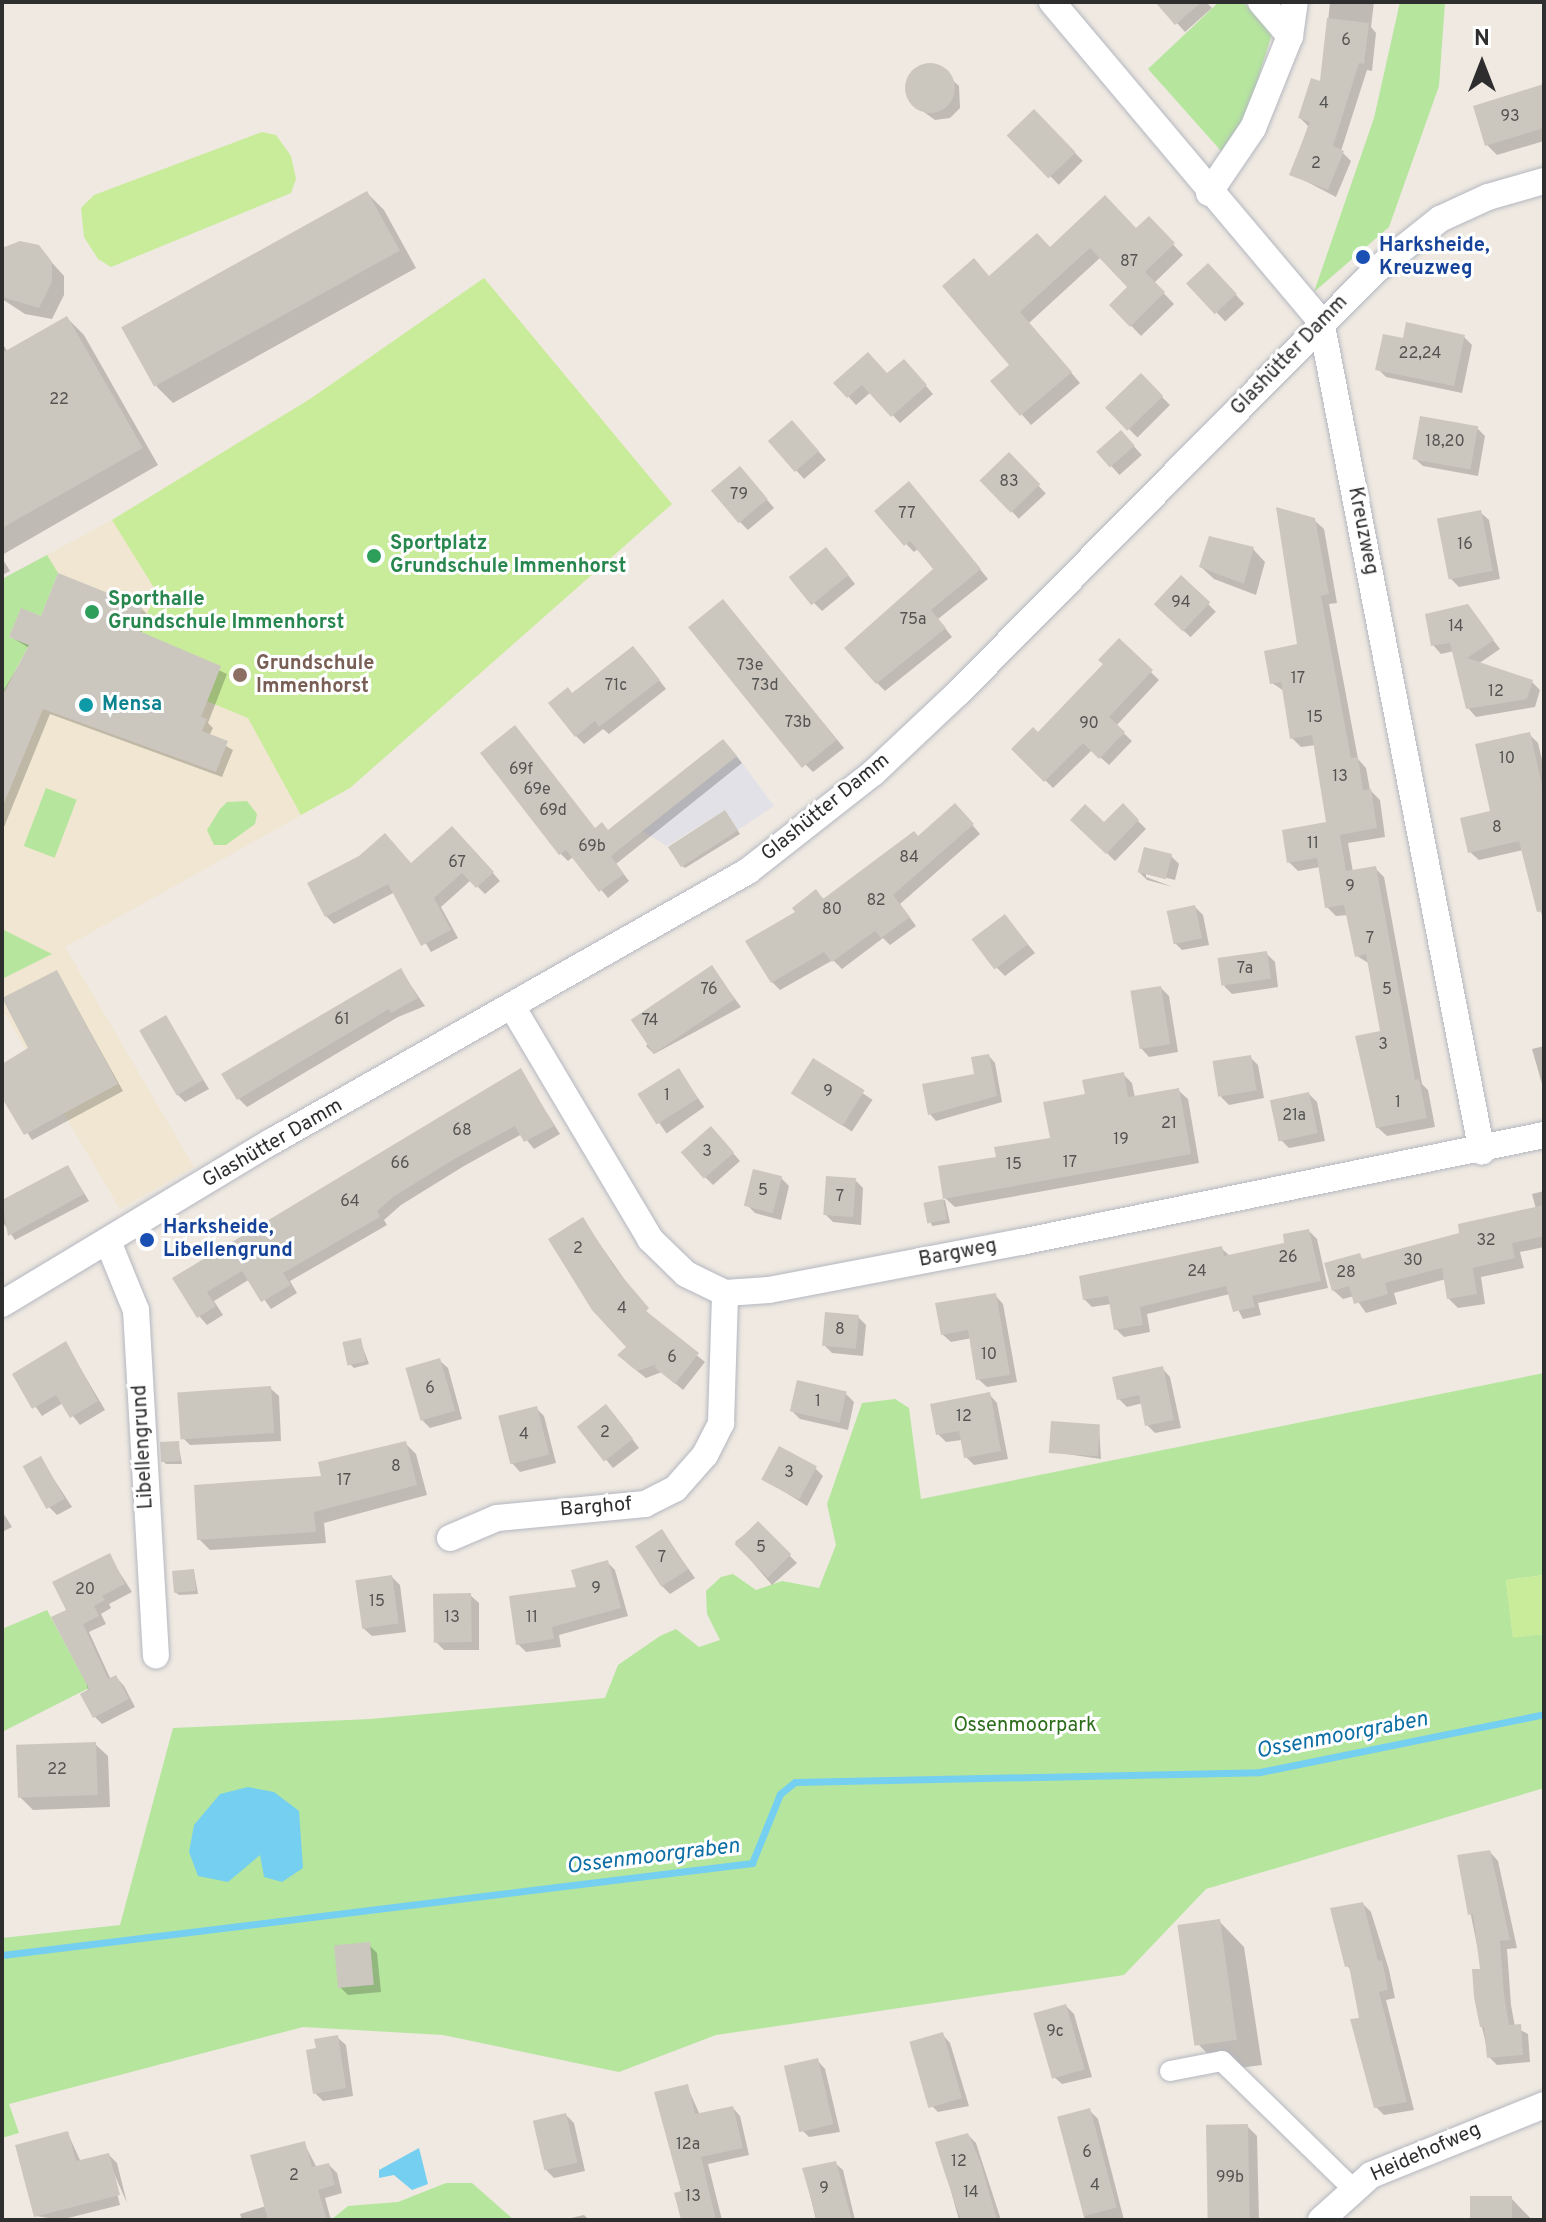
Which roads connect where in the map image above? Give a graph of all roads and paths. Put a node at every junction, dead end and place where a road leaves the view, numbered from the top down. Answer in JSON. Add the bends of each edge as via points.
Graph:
{"nodes":[{"id":1,"x":1052,"y":2,"type":"edge"},
{"id":2,"x":1261,"y":2,"type":"edge"},
{"id":3,"x":1295,"y":2,"type":"edge"},
{"id":4,"x":1290,"y":36,"type":"junction"},
{"id":5,"x":1544,"y":181,"type":"edge"},
{"id":6,"x":1209,"y":193,"type":"junction"},
{"id":7,"x":1321,"y":321,"type":"junction"},
{"id":8,"x":513,"y":1008,"type":"junction"},
{"id":9,"x":1544,"y":1135,"type":"edge"},
{"id":10,"x":1482,"y":1152,"type":"junction"},
{"id":11,"x":109,"y":1244,"type":"junction"},
{"id":12,"x":725,"y":1293,"type":"junction"},
{"id":13,"x":2,"y":1304,"type":"edge"},
{"id":14,"x":450,"y":1538,"type":"dead end"},
{"id":15,"x":156,"y":1655,"type":"dead end"},
{"id":16,"x":1170,"y":2071,"type":"dead end"},
{"id":17,"x":1544,"y":2105,"type":"edge"},
{"id":18,"x":1352,"y":2188,"type":"junction"},
{"id":19,"x":1321,"y":2220,"type":"edge"}],
"edges":[{"from":1,"to":6,"type":"street"},
{"from":2,"to":4,"type":"street"},
{"from":3,"to":4,"type":"street"},
{"from":4,"to":6,"type":"street","via":[[1253,128]]},
{"from":5,"to":7,"type":"street","name":"Glashütter Damm","via":[[1488,197],[1440,219]]},
{"from":6,"to":7,"type":"street"},
{"from":7,"to":8,"type":"street","name":"Glashütter Damm","via":[[1125,528],[873,773],[748,871]]},
{"from":7,"to":10,"type":"street","name":"Kreuzweg"},
{"from":8,"to":11,"type":"street","name":"Glashütter Damm","via":[[271,1142]]},
{"from":8,"to":12,"type":"street","via":[[650,1239],[686,1274]]},
{"from":9,"to":10,"type":"street","name":"Bargweg"},
{"from":10,"to":12,"type":"street","name":"Bargweg","via":[[783,1288]]},
{"from":11,"to":13,"type":"street","name":"Glashütter Damm"},
{"from":11,"to":15,"type":"street","name":"Libellengrund","via":[[136,1310]]},
{"from":12,"to":14,"type":"street","name":"Barghof","via":[[721,1423],[705,1455],[675,1489],[645,1504],[497,1518]]},
{"from":16,"to":18,"type":"street","via":[[1222,2061]]},
{"from":17,"to":18,"type":"street","name":"Heidehofweg","via":[[1435,2146]]},
{"from":18,"to":19,"type":"street","name":"Heidehofweg"}]}
